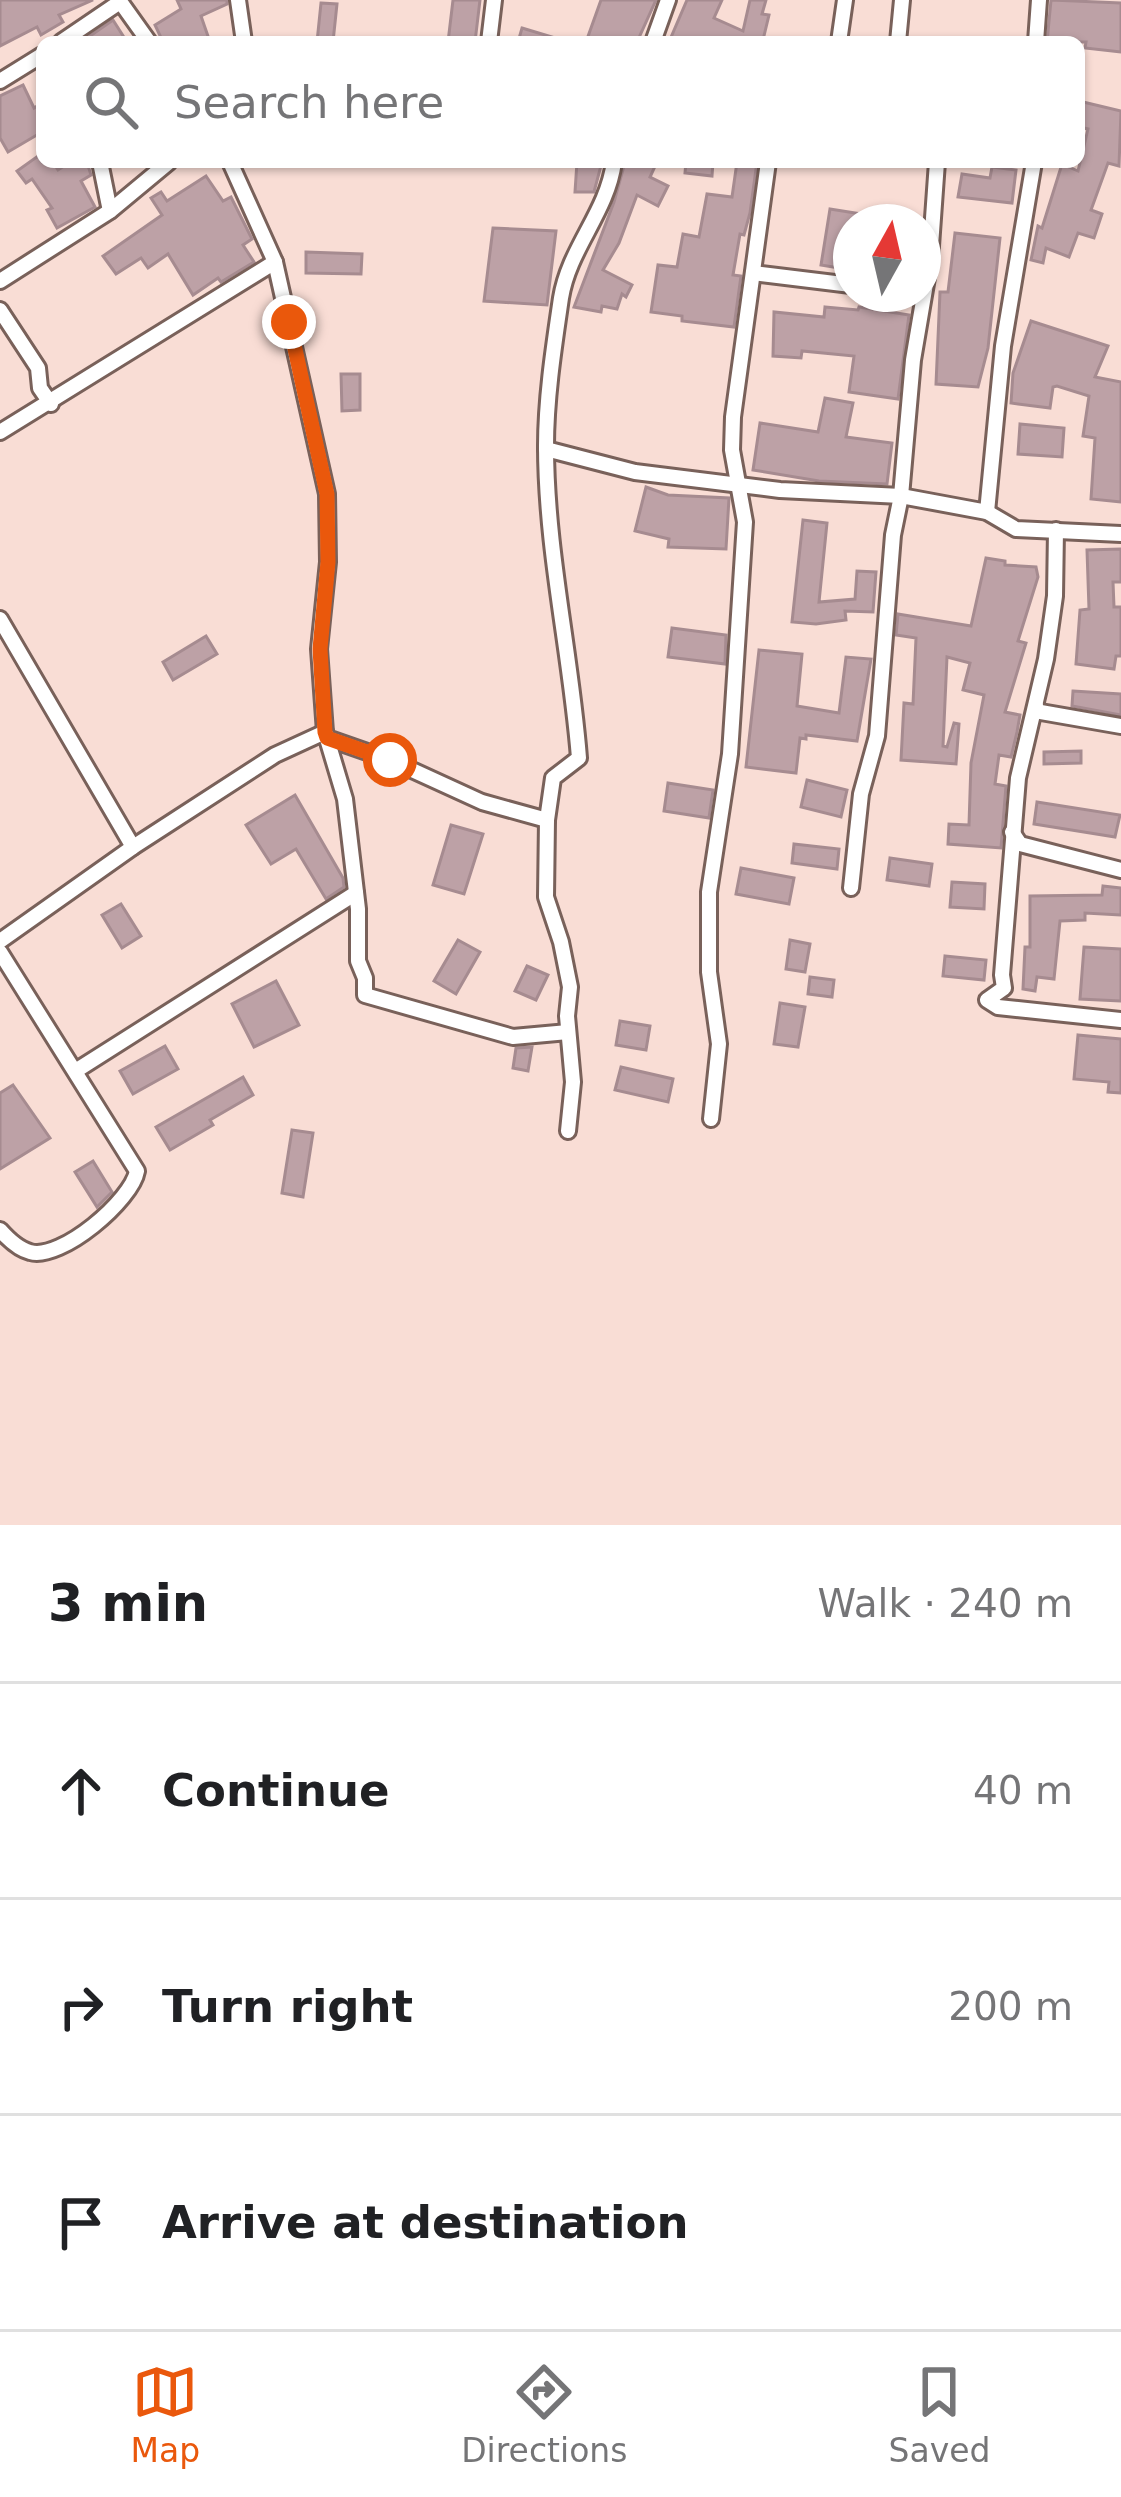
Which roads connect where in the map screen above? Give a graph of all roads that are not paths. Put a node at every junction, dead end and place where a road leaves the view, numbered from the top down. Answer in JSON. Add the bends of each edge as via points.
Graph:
{"nodes":[{"id":1,"x":238,"y":0,"type":"edge"},
{"id":2,"x":494,"y":0,"type":"edge"},
{"id":3,"x":668,"y":0,"type":"edge"},
{"id":4,"x":845,"y":0,"type":"edge"},
{"id":5,"x":902,"y":0,"type":"edge"},
{"id":6,"x":1039,"y":0,"type":"edge"},
{"id":7,"x":119,"y":1,"type":"edge"},
{"id":8,"x":69,"y":36,"type":"edge"},
{"id":9,"x":145,"y":36,"type":"edge"},
{"id":10,"x":243,"y":36,"type":"edge"},
{"id":11,"x":490,"y":36,"type":"edge"},
{"id":12,"x":654,"y":36,"type":"edge"},
{"id":13,"x":840,"y":36,"type":"edge"},
{"id":14,"x":899,"y":36,"type":"edge"},
{"id":15,"x":1036,"y":36,"type":"edge"},
{"id":16,"x":36,"y":63,"type":"edge"},
{"id":17,"x":0,"y":81,"type":"edge"},
{"id":18,"x":101,"y":168,"type":"edge"},
{"id":19,"x":163,"y":168,"type":"edge"},
{"id":20,"x":233,"y":168,"type":"edge"},
{"id":21,"x":613,"y":168,"type":"edge"},
{"id":22,"x":767,"y":168,"type":"edge"},
{"id":23,"x":937,"y":168,"type":"edge"},
{"id":24,"x":1033,"y":168,"type":"edge"},
{"id":25,"x":934,"y":204,"type":"edge"},
{"id":26,"x":110,"y":211,"type":"junction"},
{"id":27,"x":274,"y":262,"type":"junction"},
{"id":28,"x":753,"y":273,"type":"junction"},
{"id":29,"x":0,"y":281,"type":"edge"},
{"id":30,"x":833,"y":283,"type":"edge"},
{"id":31,"x":0,"y":310,"type":"edge"},
{"id":32,"x":921,"y":312,"type":"edge"},
{"id":33,"x":51,"y":404,"type":"junction"},
{"id":34,"x":0,"y":432,"type":"edge"},
{"id":35,"x":546,"y":449,"type":"junction"},
{"id":36,"x":736,"y":482,"type":"junction"},
{"id":37,"x":901,"y":496,"type":"junction"},
{"id":38,"x":987,"y":512,"type":"junction"},
{"id":39,"x":1057,"y":530,"type":"junction"},
{"id":40,"x":1121,"y":534,"type":"edge"},
{"id":41,"x":0,"y":619,"type":"edge"},
{"id":42,"x":1037,"y":695,"type":"junction"},
{"id":43,"x":1121,"y":726,"type":"edge"},
{"id":44,"x":325,"y":732,"type":"junction"},
{"id":45,"x":547,"y":820,"type":"junction"},
{"id":46,"x":1012,"y":832,"type":"junction"},
{"id":47,"x":133,"y":847,"type":"junction"},
{"id":48,"x":1121,"y":870,"type":"edge"},
{"id":49,"x":851,"y":888,"type":"dead end"},
{"id":50,"x":356,"y":893,"type":"junction"},
{"id":51,"x":0,"y":940,"type":"edge"},
{"id":52,"x":0,"y":952,"type":"edge"},
{"id":53,"x":1121,"y":1020,"type":"edge"},
{"id":54,"x":568,"y":1032,"type":"junction"},
{"id":55,"x":77,"y":1070,"type":"junction"},
{"id":56,"x":711,"y":1119,"type":"dead end"},
{"id":57,"x":568,"y":1131,"type":"dead end"},
{"id":58,"x":0,"y":1230,"type":"edge"}],
"edges":[{"from":1,"to":10,"type":"street"},
{"from":2,"to":11,"type":"street"},
{"from":3,"to":12,"type":"street"},
{"from":4,"to":13,"type":"street"},
{"from":5,"to":14,"type":"street"},
{"from":6,"to":15,"type":"street"},
{"from":7,"to":8,"type":"street"},
{"from":7,"to":9,"type":"street"},
{"from":16,"to":17,"type":"street"},
{"from":18,"to":26,"type":"street"},
{"from":19,"to":26,"type":"street"},
{"from":20,"to":27,"type":"street"},
{"from":21,"to":35,"type":"street","via":[[610,193],[562,294]]},
{"from":22,"to":28,"type":"street"},
{"from":23,"to":25,"type":"street"},
{"from":24,"to":38,"type":"street","via":[[1003,346]]},
{"from":26,"to":29,"type":"street"},
{"from":27,"to":33,"type":"street"},
{"from":27,"to":44,"type":"street","via":[[327,494]]},
{"from":28,"to":30,"type":"street"},
{"from":28,"to":36,"type":"street","via":[[733,417]]},
{"from":31,"to":33,"type":"street"},
{"from":32,"to":37,"type":"street"},
{"from":33,"to":34,"type":"street"},
{"from":35,"to":36,"type":"street","via":[[635,472]]},
{"from":35,"to":45,"type":"street","via":[[580,758],[553,778]]},
{"from":36,"to":37,"type":"street"},
{"from":36,"to":56,"type":"street","via":[[745,522],[730,754],[709,892],[719,1044]]},
{"from":37,"to":38,"type":"street"},
{"from":37,"to":49,"type":"street","via":[[877,736]]},
{"from":38,"to":39,"type":"street","via":[[1016,529]]},
{"from":39,"to":40,"type":"street"},
{"from":39,"to":42,"type":"street"},
{"from":41,"to":47,"type":"street"},
{"from":42,"to":43,"type":"street","via":[[1035,711]]},
{"from":42,"to":46,"type":"street"},
{"from":44,"to":45,"type":"street","via":[[482,802]]},
{"from":44,"to":47,"type":"street"},
{"from":44,"to":50,"type":"street","via":[[345,800]]},
{"from":45,"to":54,"type":"street","via":[[546,897],[570,987]]},
{"from":46,"to":48,"type":"street","via":[[1019,844]]},
{"from":46,"to":53,"type":"street","via":[[1004,988],[987,1000]]},
{"from":47,"to":51,"type":"street"},
{"from":50,"to":54,"type":"street","via":[[364,994],[513,1037]]},
{"from":50,"to":55,"type":"street"},
{"from":52,"to":55,"type":"street"},
{"from":54,"to":57,"type":"street"},
{"from":55,"to":58,"type":"street","via":[[136,1171],[135,1185],[55,1251],[30,1252]]}]}
